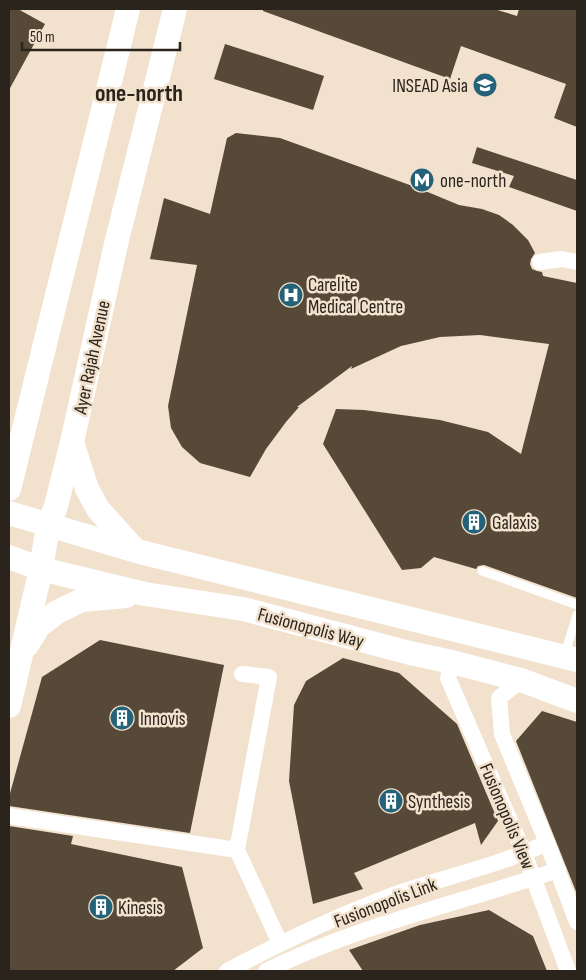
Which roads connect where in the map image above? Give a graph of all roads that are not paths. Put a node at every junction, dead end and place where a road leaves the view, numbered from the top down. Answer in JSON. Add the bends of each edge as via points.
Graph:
{"nodes":[{"id":1,"x":128,"y":9,"type":"edge"},
{"id":2,"x":175,"y":9,"type":"edge"},
{"id":3,"x":540,"y":262,"type":"dead end"},
{"id":4,"x":577,"y":262,"type":"edge"},
{"id":5,"x":72,"y":442,"type":"junction"},
{"id":6,"x":10,"y":481,"type":"edge"},
{"id":7,"x":9,"y":514,"type":"edge"},
{"id":8,"x":48,"y":526,"type":"junction"},
{"id":9,"x":136,"y":551,"type":"junction"},
{"id":10,"x":9,"y":557,"type":"edge"},
{"id":11,"x":42,"y":569,"type":"junction"},
{"id":12,"x":482,"y":571,"type":"dead end"},
{"id":13,"x":145,"y":594,"type":"junction"},
{"id":14,"x":577,"y":605,"type":"edge"},
{"id":15,"x":577,"y":615,"type":"edge"},
{"id":16,"x":21,"y":654,"type":"junction"},
{"id":17,"x":570,"y":658,"type":"edge"},
{"id":18,"x":452,"y":662,"type":"junction"},
{"id":19,"x":242,"y":674,"type":"dead end"},
{"id":20,"x":521,"y":680,"type":"junction"},
{"id":21,"x":577,"y":701,"type":"edge"},
{"id":22,"x":9,"y":706,"type":"edge"},
{"id":23,"x":528,"y":797,"type":"junction"},
{"id":24,"x":9,"y":816,"type":"edge"},
{"id":25,"x":547,"y":843,"type":"junction"},
{"id":26,"x":237,"y":850,"type":"junction"},
{"id":27,"x":524,"y":853,"type":"junction"},
{"id":28,"x":558,"y":870,"type":"junction"},
{"id":29,"x":534,"y":878,"type":"junction"},
{"id":30,"x":569,"y":900,"type":"junction"},
{"id":31,"x":577,"y":922,"type":"edge"},
{"id":32,"x":280,"y":943,"type":"junction"},
{"id":33,"x":227,"y":971,"type":"edge"},
{"id":34,"x":266,"y":971,"type":"edge"},
{"id":35,"x":568,"y":971,"type":"edge"}],
"edges":[{"from":1,"to":6,"type":"street"},
{"from":2,"to":5,"type":"street","name":"Ayer Rajah Avenue","via":[[116,244]]},
{"from":3,"to":4,"type":"street","via":[[561,259]]},
{"from":5,"to":8,"type":"street","name":"Ayer Rajah Avenue"},
{"from":5,"to":9,"type":"street","via":[[87,489],[98,508]]},
{"from":7,"to":8,"type":"street","name":"Fusionopolis Way"},
{"from":8,"to":9,"type":"street","name":"Fusionopolis Way"},
{"from":8,"to":11,"type":"street","name":"Ayer Rajah Avenue"},
{"from":9,"to":17,"type":"street","name":"Fusionopolis Way"},
{"from":10,"to":11,"type":"street","name":"Fusionopolis Way"},
{"from":11,"to":13,"type":"street","name":"Fusionopolis Way"},
{"from":11,"to":16,"type":"street","name":"Ayer Rajah Avenue"},
{"from":12,"to":14,"type":"lane"},
{"from":13,"to":16,"type":"street","via":[[82,600],[57,612],[39,626]]},
{"from":13,"to":18,"type":"street","name":"Fusionopolis Way","via":[[243,609]]},
{"from":15,"to":17,"type":"lane"},
{"from":16,"to":22,"type":"street","name":"Ayer Rajah Avenue"},
{"from":18,"to":20,"type":"street","name":"Fusionopolis Way"},
{"from":18,"to":27,"type":"street","name":"Fusionopolis View","via":[[448,678]]},
{"from":19,"to":26,"type":"street","via":[[269,677]]},
{"from":20,"to":21,"type":"street","name":"Fusionopolis Way"},
{"from":20,"to":23,"type":"street","name":"Fusionopolis View","via":[[499,698],[502,734]]},
{"from":23,"to":25,"type":"street","name":"Fusionopolis View"},
{"from":23,"to":30,"type":"lane","via":[[537,804],[571,890]]},
{"from":24,"to":26,"type":"street"},
{"from":25,"to":27,"type":"street","name":"Fusionopolis Link"},
{"from":25,"to":28,"type":"street","name":"Fusionopolis View"},
{"from":26,"to":32,"type":"street"},
{"from":27,"to":29,"type":"street","name":"Fusionopolis View"},
{"from":27,"to":32,"type":"street","name":"Fusionopolis Link","via":[[393,895]]},
{"from":28,"to":29,"type":"street","name":"Fusionopolis Link"},
{"from":28,"to":30,"type":"street","name":"Fusionopolis View"},
{"from":29,"to":34,"type":"street","name":"Fusionopolis Link","via":[[347,936]]},
{"from":29,"to":35,"type":"street","name":"Fusionopolis View"},
{"from":30,"to":31,"type":"street","name":"Fusionopolis View"},
{"from":32,"to":33,"type":"street","name":"Fusionopolis Link"}]}
